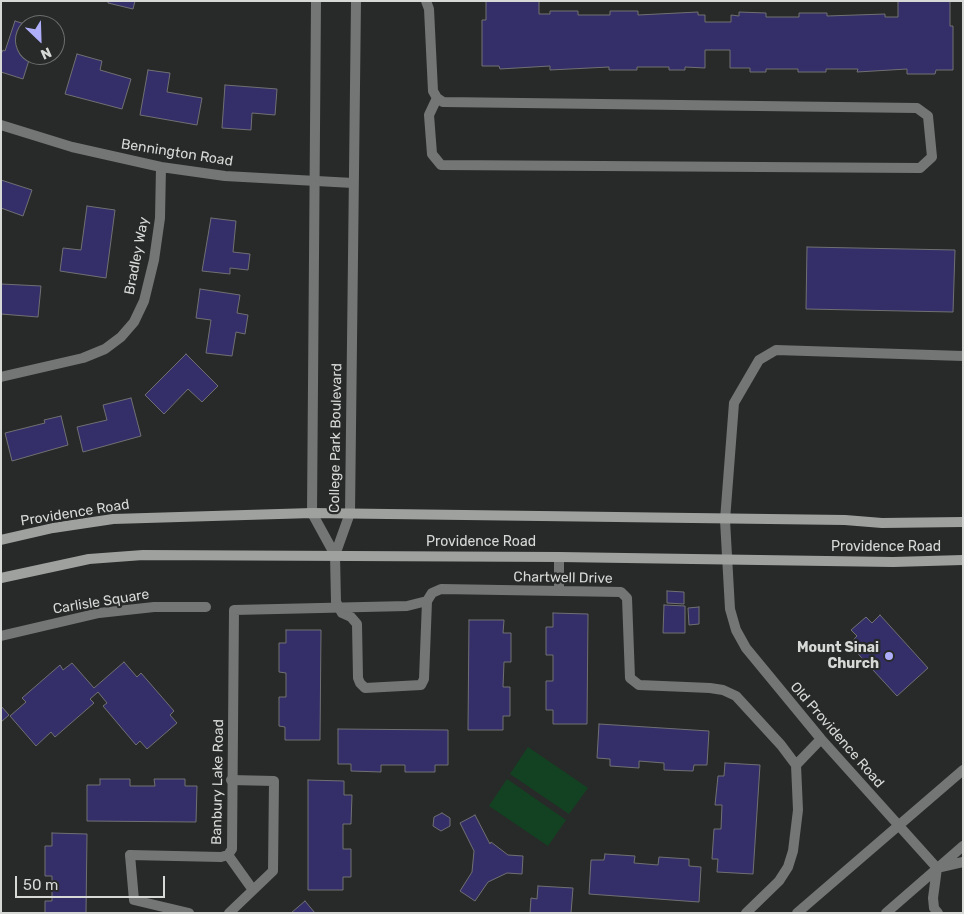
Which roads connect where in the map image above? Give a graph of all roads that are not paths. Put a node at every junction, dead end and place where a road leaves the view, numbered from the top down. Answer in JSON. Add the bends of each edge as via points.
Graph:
{"nodes":[{"id":1,"x":316,"y":1,"type":"edge"},
{"id":2,"x":356,"y":1,"type":"edge"},
{"id":3,"x":426,"y":1,"type":"edge"},
{"id":4,"x":437,"y":98,"type":"junction"},
{"id":5,"x":1,"y":125,"type":"edge"},
{"id":6,"x":161,"y":167,"type":"junction"},
{"id":7,"x":316,"y":182,"type":"junction"},
{"id":8,"x":353,"y":183,"type":"junction"},
{"id":9,"x":963,"y":356,"type":"edge"},
{"id":10,"x":1,"y":377,"type":"edge"},
{"id":11,"x":312,"y":513,"type":"junction"},
{"id":12,"x":350,"y":513,"type":"junction"},
{"id":13,"x":725,"y":520,"type":"junction"},
{"id":14,"x":963,"y":522,"type":"edge"},
{"id":15,"x":1,"y":540,"type":"edge"},
{"id":16,"x":335,"y":555,"type":"junction"},
{"id":17,"x":559,"y":556,"type":"junction"},
{"id":18,"x":727,"y":558,"type":"junction"},
{"id":19,"x":963,"y":560,"type":"edge"},
{"id":20,"x":1,"y":578,"type":"edge"},
{"id":21,"x":559,"y":591,"type":"junction"},
{"id":22,"x":427,"y":601,"type":"junction"},
{"id":23,"x":206,"y":607,"type":"dead end"},
{"id":24,"x":338,"y":608,"type":"junction"},
{"id":25,"x":234,"y":610,"type":"joint"},
{"id":26,"x":1,"y":636,"type":"edge"},
{"id":27,"x":822,"y":739,"type":"junction"},
{"id":28,"x":796,"y":765,"type":"junction"},
{"id":29,"x":963,"y":770,"type":"edge"},
{"id":30,"x":231,"y":780,"type":"junction"},
{"id":31,"x":897,"y":825,"type":"junction"},
{"id":32,"x":963,"y":846,"type":"edge"},
{"id":33,"x":228,"y":854,"type":"junction"},
{"id":34,"x":963,"y":862,"type":"edge"},
{"id":35,"x":937,"y":868,"type":"junction"},
{"id":36,"x":253,"y":890,"type":"junction"},
{"id":37,"x":189,"y":913,"type":"edge"},
{"id":38,"x":229,"y":913,"type":"edge"},
{"id":39,"x":746,"y":913,"type":"edge"},
{"id":40,"x":797,"y":913,"type":"edge"},
{"id":41,"x":886,"y":913,"type":"edge"},
{"id":42,"x":938,"y":913,"type":"edge"}],
"edges":[{"from":1,"to":7,"type":"street","name":"College Park Boulevard"},
{"from":2,"to":8,"type":"street","name":"College Park Boulevard"},
{"from":3,"to":4,"type":"street","via":[[433,91]]},
{"from":4,"to":4,"type":"street","via":[[452,103],[917,108],[928,116],[932,157],[920,168],[441,165],[432,154],[429,115]]},
{"from":5,"to":6,"type":"street","name":"Bennington Road","via":[[72,147]]},
{"from":6,"to":7,"type":"street","name":"Bennington Road","via":[[225,176]]},
{"from":6,"to":10,"type":"street","name":"Bradley Way","via":[[160,218],[154,260],[144,301],[134,322],[105,349],[83,358]]},
{"from":7,"to":8,"type":"street","name":"Bennington Road"},
{"from":7,"to":11,"type":"street","name":"College Park Boulevard"},
{"from":8,"to":12,"type":"street","name":"College Park Boulevard"},
{"from":9,"to":13,"type":"street","name":"Old Providence Road","via":[[776,350],[759,360],[734,403]]},
{"from":11,"to":12,"type":"main road","name":"Providence Road"},
{"from":11,"to":15,"type":"main road","name":"Providence Road","via":[[113,519]]},
{"from":11,"to":16,"type":"street","name":"College Park Boulevard"},
{"from":12,"to":13,"type":"main road","name":"Providence Road"},
{"from":12,"to":16,"type":"street","name":"College Park Boulevard"},
{"from":13,"to":14,"type":"main road","name":"Providence Road"},
{"from":13,"to":18,"type":"street","name":"Old Providence Road"},
{"from":16,"to":17,"type":"main road","name":"Providence Road"},
{"from":16,"to":20,"type":"main road","name":"Providence Road","via":[[143,555],[89,560]]},
{"from":16,"to":24,"type":"street"},
{"from":17,"to":18,"type":"main road","name":"Providence Road"},
{"from":17,"to":21,"type":"street"},
{"from":18,"to":19,"type":"main road","name":"Providence Road","via":[[893,562]]},
{"from":18,"to":27,"type":"street","name":"Old Providence Road","via":[[730,609],[736,630],[746,648]]},
{"from":21,"to":22,"type":"street","name":"Chartwell Drive","via":[[441,589]]},
{"from":21,"to":28,"type":"street","name":"Chartwell Drive","via":[[621,592],[627,598],[630,678],[639,685],[710,688],[736,696]]},
{"from":22,"to":24,"type":"street","name":"Chartwell Drive","via":[[407,606]]},
{"from":22,"to":24,"type":"street","via":[[424,679],[415,687],[365,688],[360,683],[357,624]]},
{"from":23,"to":26,"type":"street","name":"Carlisle Square","via":[[98,613]]},
{"from":24,"to":25,"type":"street","name":"Chartwell Drive"},
{"from":25,"to":30,"type":"street","name":"Banbury Lake Road"},
{"from":27,"to":28,"type":"street"},
{"from":27,"to":31,"type":"street","name":"Old Providence Road"},
{"from":28,"to":39,"type":"street","via":[[798,810],[788,867],[779,881]]},
{"from":29,"to":31,"type":"street"},
{"from":30,"to":33,"type":"street","name":"Banbury Lake Road","via":[[232,849]]},
{"from":30,"to":36,"type":"street","via":[[274,781],[273,871]]},
{"from":31,"to":35,"type":"street","name":"Old Providence Road"},
{"from":31,"to":40,"type":"street"},
{"from":32,"to":35,"type":"street"},
{"from":33,"to":36,"type":"street"},
{"from":33,"to":37,"type":"street","name":"Banbury Lake Road","via":[[221,857],[130,855],[134,900]]},
{"from":34,"to":35,"type":"street"},
{"from":35,"to":41,"type":"street"},
{"from":35,"to":42,"type":"street","via":[[933,898]]},
{"from":36,"to":38,"type":"street"}]}
